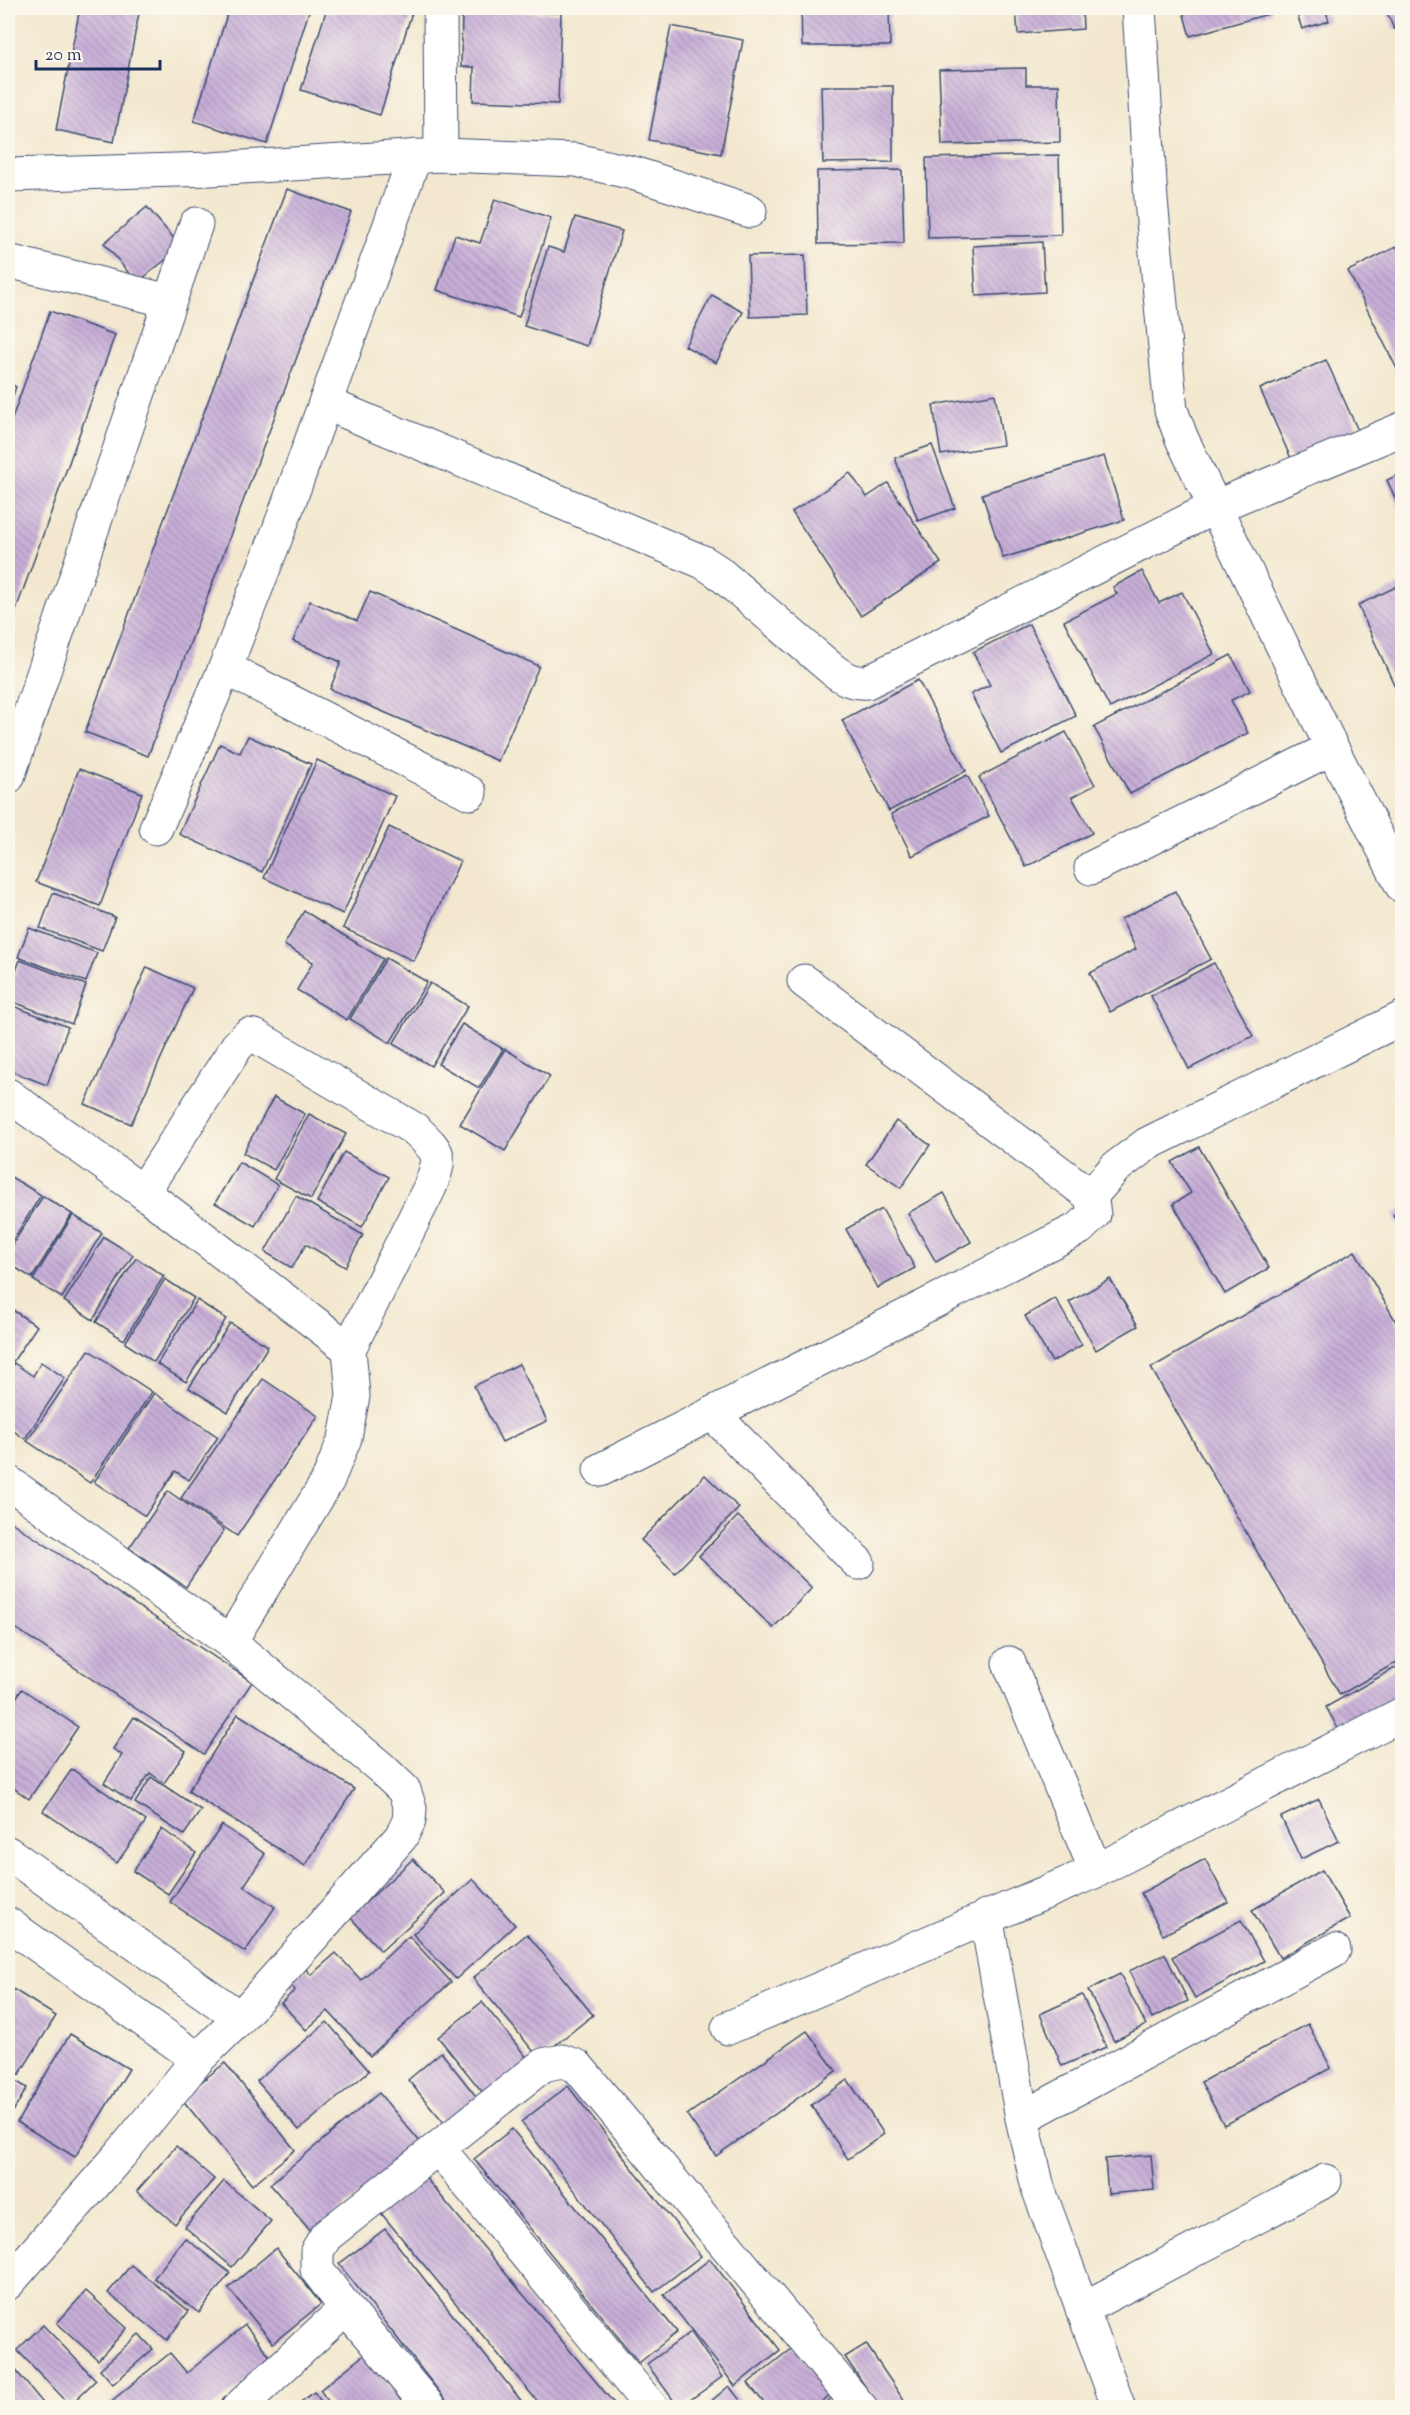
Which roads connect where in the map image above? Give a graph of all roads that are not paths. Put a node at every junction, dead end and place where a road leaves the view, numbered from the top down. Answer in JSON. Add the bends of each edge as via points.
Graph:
{"nodes":[{"id":1,"x":440,"y":8,"type":"edge"},
{"id":2,"x":1139,"y":8,"type":"edge"},
{"id":3,"x":428,"y":156,"type":"junction"},
{"id":4,"x":8,"y":175,"type":"edge"},
{"id":5,"x":750,"y":211,"type":"dead end"},
{"id":6,"x":196,"y":224,"type":"dead end"},
{"id":7,"x":8,"y":261,"type":"edge"},
{"id":8,"x":169,"y":301,"type":"junction"},
{"id":9,"x":325,"y":403,"type":"junction"},
{"id":10,"x":1402,"y":429,"type":"edge"},
{"id":11,"x":1215,"y":507,"type":"junction"},
{"id":12,"x":225,"y":668,"type":"junction"},
{"id":13,"x":1332,"y":748,"type":"junction"},
{"id":14,"x":8,"y":777,"type":"edge"},
{"id":15,"x":470,"y":793,"type":"dead end"},
{"id":16,"x":156,"y":828,"type":"dead end"},
{"id":17,"x":1091,"y":868,"type":"dead end"},
{"id":18,"x":1402,"y":886,"type":"edge"},
{"id":19,"x":804,"y":981,"type":"dead end"},
{"id":20,"x":1402,"y":1018,"type":"edge"},
{"id":21,"x":8,"y":1095,"type":"edge"},
{"id":22,"x":143,"y":1192,"type":"junction"},
{"id":23,"x":1090,"y":1196,"type":"junction"},
{"id":24,"x":349,"y":1349,"type":"junction"},
{"id":25,"x":712,"y":1413,"type":"junction"},
{"id":26,"x":600,"y":1470,"type":"dead end"},
{"id":27,"x":8,"y":1482,"type":"edge"},
{"id":28,"x":858,"y":1563,"type":"dead end"},
{"id":29,"x":230,"y":1642,"type":"junction"},
{"id":30,"x":1009,"y":1663,"type":"dead end"},
{"id":31,"x":1402,"y":1714,"type":"edge"},
{"id":32,"x":8,"y":1853,"type":"edge"},
{"id":33,"x":1096,"y":1871,"type":"junction"},
{"id":34,"x":986,"y":1916,"type":"junction"},
{"id":35,"x":8,"y":1924,"type":"edge"},
{"id":36,"x":1334,"y":1950,"type":"dead end"},
{"id":37,"x":240,"y":2018,"type":"junction"},
{"id":38,"x":728,"y":2028,"type":"dead end"},
{"id":39,"x":198,"y":2059,"type":"junction"},
{"id":40,"x":1022,"y":2118,"type":"junction"},
{"id":41,"x":439,"y":2149,"type":"junction"},
{"id":42,"x":1325,"y":2181,"type":"dead end"},
{"id":43,"x":8,"y":2283,"type":"edge"},
{"id":44,"x":346,"y":2308,"type":"junction"},
{"id":45,"x":1082,"y":2309,"type":"junction"},
{"id":46,"x":238,"y":2408,"type":"edge"},
{"id":47,"x":430,"y":2408,"type":"edge"},
{"id":48,"x":652,"y":2408,"type":"edge"},
{"id":49,"x":861,"y":2408,"type":"edge"},
{"id":50,"x":1119,"y":2408,"type":"edge"}],
"edges":[{"from":1,"to":3,"type":"street"},
{"from":2,"to":11,"type":"street","via":[[1151,200],[1171,410]]},
{"from":3,"to":4,"type":"street","via":[[211,169]]},
{"from":3,"to":5,"type":"street","via":[[576,160],[633,173]]},
{"from":3,"to":9,"type":"street"},
{"from":6,"to":8,"type":"street"},
{"from":7,"to":8,"type":"street"},
{"from":8,"to":14,"type":"street"},
{"from":9,"to":11,"type":"street","via":[[703,562],[833,670],[856,683],[867,682]]},
{"from":9,"to":12,"type":"street"},
{"from":10,"to":11,"type":"street"},
{"from":11,"to":13,"type":"street"},
{"from":12,"to":15,"type":"street"},
{"from":12,"to":16,"type":"street"},
{"from":13,"to":17,"type":"street"},
{"from":13,"to":18,"type":"street"},
{"from":19,"to":23,"type":"street"},
{"from":20,"to":23,"type":"street","via":[[1148,1144],[1115,1168]]},
{"from":21,"to":22,"type":"street"},
{"from":22,"to":24,"type":"street"},
{"from":22,"to":24,"type":"street","via":[[237,1046],[248,1035],[416,1130],[434,1147],[439,1162]]},
{"from":23,"to":25,"type":"street","via":[[1094,1214],[1080,1228]]},
{"from":24,"to":29,"type":"street","via":[[353,1395],[345,1438],[328,1480]]},
{"from":25,"to":26,"type":"street"},
{"from":25,"to":28,"type":"street"},
{"from":27,"to":29,"type":"street"},
{"from":29,"to":37,"type":"street","via":[[380,1767],[404,1790],[410,1808],[409,1821],[400,1837]]},
{"from":30,"to":33,"type":"street"},
{"from":31,"to":33,"type":"street"},
{"from":32,"to":37,"type":"street"},
{"from":33,"to":34,"type":"street"},
{"from":34,"to":38,"type":"street"},
{"from":34,"to":40,"type":"street"},
{"from":35,"to":39,"type":"street"},
{"from":36,"to":40,"type":"street"},
{"from":37,"to":39,"type":"street"},
{"from":39,"to":43,"type":"street"},
{"from":40,"to":45,"type":"street","via":[[1038,2188]]},
{"from":41,"to":44,"type":"street","via":[[327,2236],[317,2251],[317,2270]]},
{"from":41,"to":48,"type":"street"},
{"from":41,"to":49,"type":"street","via":[[543,2065],[562,2061],[577,2066]]},
{"from":42,"to":45,"type":"street"},
{"from":44,"to":46,"type":"street"},
{"from":44,"to":47,"type":"street"},
{"from":45,"to":50,"type":"street"}]}
